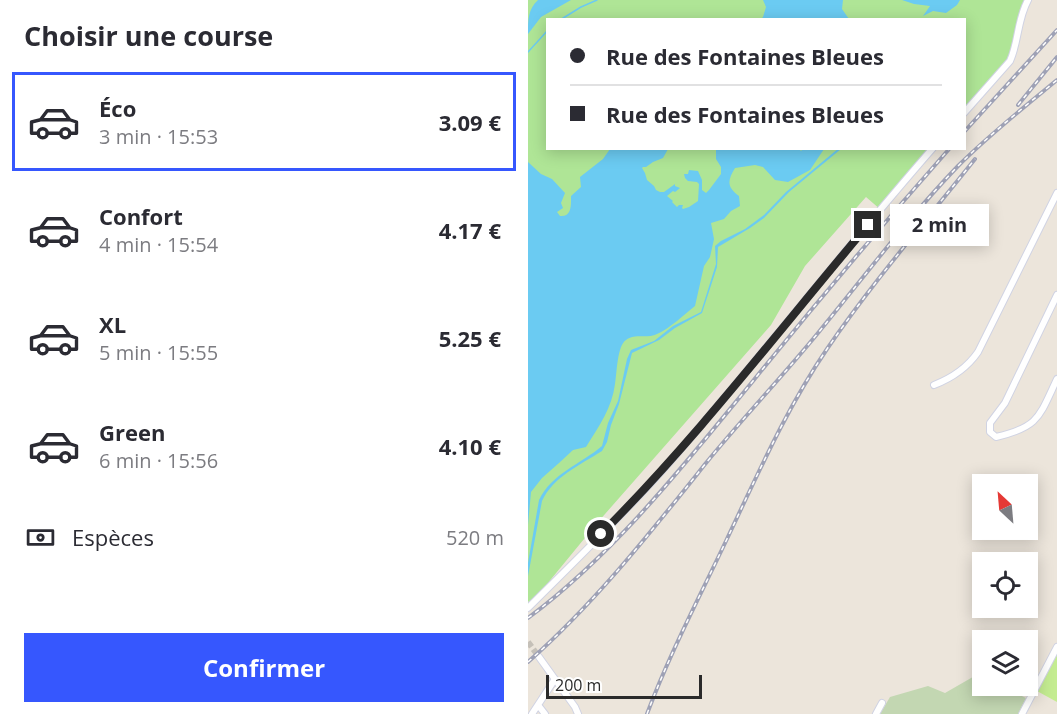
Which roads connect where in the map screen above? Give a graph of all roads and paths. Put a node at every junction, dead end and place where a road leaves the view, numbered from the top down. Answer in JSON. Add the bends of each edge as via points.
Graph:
{"nodes":[{"id":1,"x":1028,"y":0,"type":"edge"},
{"id":2,"x":966,"y":111,"type":"edge"},
{"id":3,"x":931,"y":150,"type":"edge"},
{"id":4,"x":1057,"y":194,"type":"edge"},
{"id":5,"x":1057,"y":295,"type":"edge"},
{"id":6,"x":1057,"y":379,"type":"edge"},
{"id":7,"x":934,"y":385,"type":"dead end"},
{"id":8,"x":528,"y":608,"type":"edge"},
{"id":9,"x":1057,"y":647,"type":"edge"},
{"id":10,"x":539,"y":657,"type":"tunnel mouth"},
{"id":11,"x":555,"y":679,"type":"junction"},
{"id":12,"x":882,"y":703,"type":"dead end"},
{"id":13,"x":538,"y":705,"type":"junction"},
{"id":14,"x":532,"y":714,"type":"edge"},
{"id":15,"x":545,"y":714,"type":"edge"},
{"id":16,"x":578,"y":714,"type":"edge"},
{"id":17,"x":876,"y":714,"type":"edge"},
{"id":18,"x":1022,"y":714,"type":"edge"}],
"edges":[{"from":1,"to":2,"type":"street","via":[[1021,13],[1010,61]]},
{"from":3,"to":8,"type":"street","via":[[665,467]]},
{"from":4,"to":7,"type":"street","via":[[978,352],[961,371]]},
{"from":5,"to":6,"type":"street","via":[[1005,403],[990,423],[990,432],[996,437],[1032,424]]},
{"from":9,"to":18,"type":"street"},
{"from":10,"to":11,"type":"street"},
{"from":11,"to":13,"type":"street"},
{"from":11,"to":16,"type":"street"},
{"from":12,"to":17,"type":"street"},
{"from":13,"to":14,"type":"street"},
{"from":13,"to":15,"type":"street"}]}
